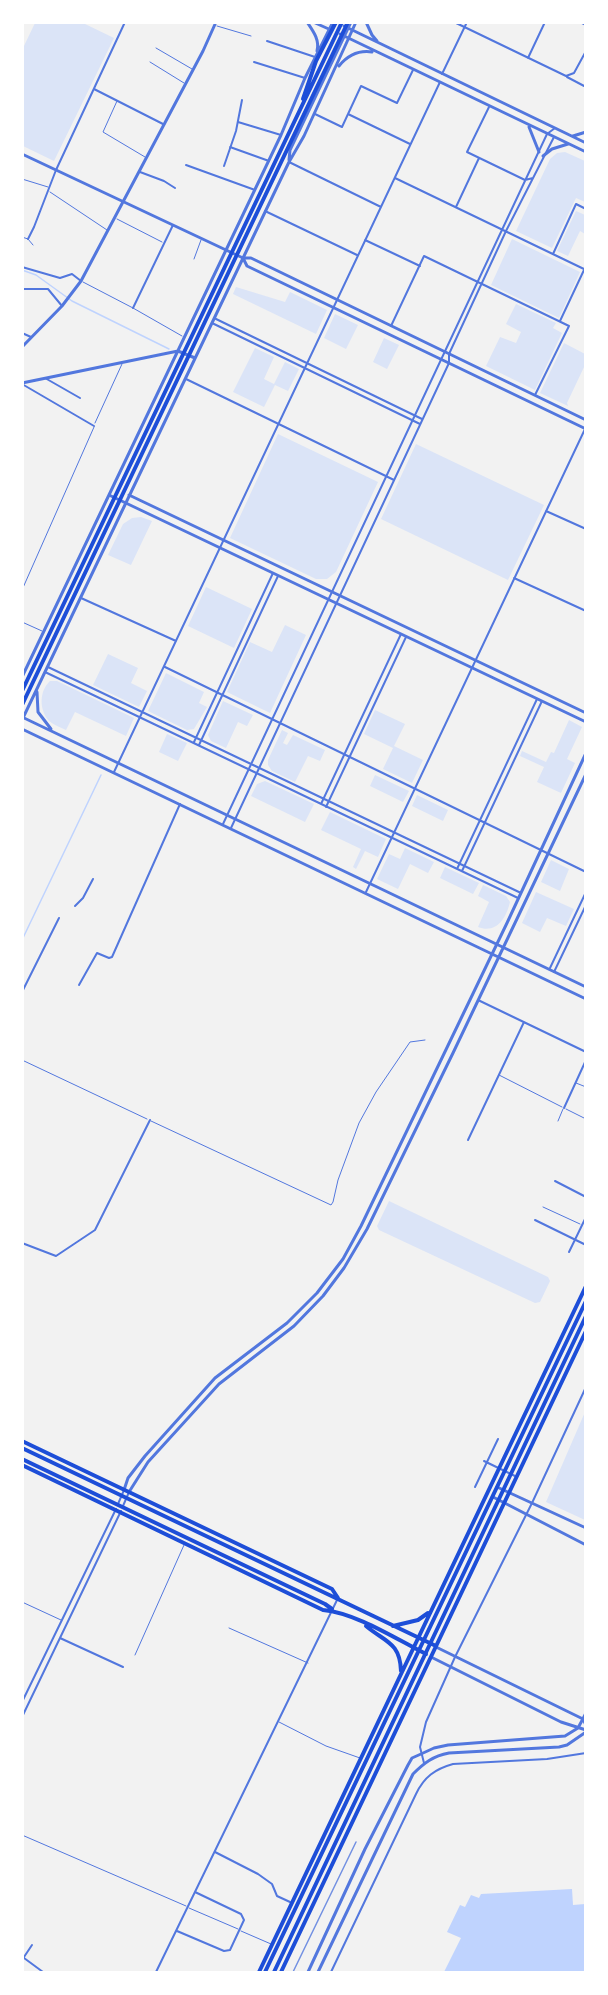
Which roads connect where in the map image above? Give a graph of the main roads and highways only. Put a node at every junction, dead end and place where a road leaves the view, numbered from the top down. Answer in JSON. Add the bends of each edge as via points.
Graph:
{"nodes":[{"id":1,"x":335,"y":22,"type":"edge"},
{"id":2,"x":342,"y":22,"type":"edge"},
{"id":3,"x":350,"y":22,"type":"edge"},
{"id":4,"x":294,"y":122,"type":"junction"},
{"id":5,"x":22,"y":691,"type":"edge"},
{"id":6,"x":22,"y":705,"type":"edge"},
{"id":7,"x":585,"y":1286,"type":"edge"},
{"id":8,"x":585,"y":1302,"type":"edge"},
{"id":9,"x":585,"y":1316,"type":"edge"},
{"id":10,"x":585,"y":1331,"type":"edge"},
{"id":11,"x":22,"y":1441,"type":"edge"},
{"id":12,"x":22,"y":1448,"type":"edge"},
{"id":13,"x":22,"y":1459,"type":"edge"},
{"id":14,"x":22,"y":1465,"type":"edge"},
{"id":15,"x":338,"y":1598,"type":"junction"},
{"id":16,"x":430,"y":1610,"type":"junction"},
{"id":17,"x":333,"y":1611,"type":"junction"},
{"id":18,"x":360,"y":1622,"type":"junction"},
{"id":19,"x":393,"y":1626,"type":"junction"},
{"id":20,"x":417,"y":1638,"type":"junction"},
{"id":21,"x":422,"y":1640,"type":"junction"},
{"id":22,"x":430,"y":1644,"type":"junction"},
{"id":23,"x":436,"y":1646,"type":"junction"},
{"id":24,"x":412,"y":1647,"type":"junction"},
{"id":25,"x":418,"y":1650,"type":"junction"},
{"id":26,"x":426,"y":1654,"type":"junction"},
{"id":27,"x":431,"y":1657,"type":"junction"},
{"id":28,"x":401,"y":1675,"type":"junction"},
{"id":29,"x":275,"y":1945,"type":"junction"},
{"id":30,"x":259,"y":1972,"type":"edge"},
{"id":31,"x":265,"y":1972,"type":"edge"},
{"id":32,"x":274,"y":1972,"type":"edge"},
{"id":33,"x":281,"y":1972,"type":"edge"}],
"edges":[{"from":1,"to":4,"type":"main road"},
{"from":2,"to":4,"type":"main road"},
{"from":3,"to":6,"type":"main road"},
{"from":4,"to":5,"type":"main road"},
{"from":7,"to":16,"type":"main road"},
{"from":8,"to":21,"type":"main road"},
{"from":9,"to":22,"type":"main road"},
{"from":10,"to":23,"type":"main road"},
{"from":11,"to":15,"type":"main road","via":[[332,1589]]},
{"from":12,"to":15,"type":"main road"},
{"from":13,"to":17,"type":"main road"},
{"from":14,"to":17,"type":"main road","via":[[323,1610]]},
{"from":15,"to":19,"type":"main road"},
{"from":16,"to":19,"type":"main road","via":[[418,1620]]},
{"from":16,"to":20,"type":"main road"},
{"from":17,"to":18,"type":"main road"},
{"from":18,"to":24,"type":"main road"},
{"from":18,"to":28,"type":"main road","via":[[394,1647],[400,1657]]},
{"from":19,"to":20,"type":"main road"},
{"from":20,"to":21,"type":"main road"},
{"from":20,"to":24,"type":"main road"},
{"from":21,"to":22,"type":"main road"},
{"from":21,"to":25,"type":"main road"},
{"from":22,"to":23,"type":"main road"},
{"from":22,"to":26,"type":"main road"},
{"from":23,"to":27,"type":"main road"},
{"from":24,"to":25,"type":"main road"},
{"from":24,"to":28,"type":"main road"},
{"from":25,"to":26,"type":"main road"},
{"from":25,"to":29,"type":"main road"},
{"from":26,"to":27,"type":"main road"},
{"from":26,"to":32,"type":"main road"},
{"from":27,"to":33,"type":"main road"},
{"from":28,"to":29,"type":"main road","via":[[291,1903]]},
{"from":29,"to":30,"type":"main road"},
{"from":29,"to":31,"type":"main road"}]}
